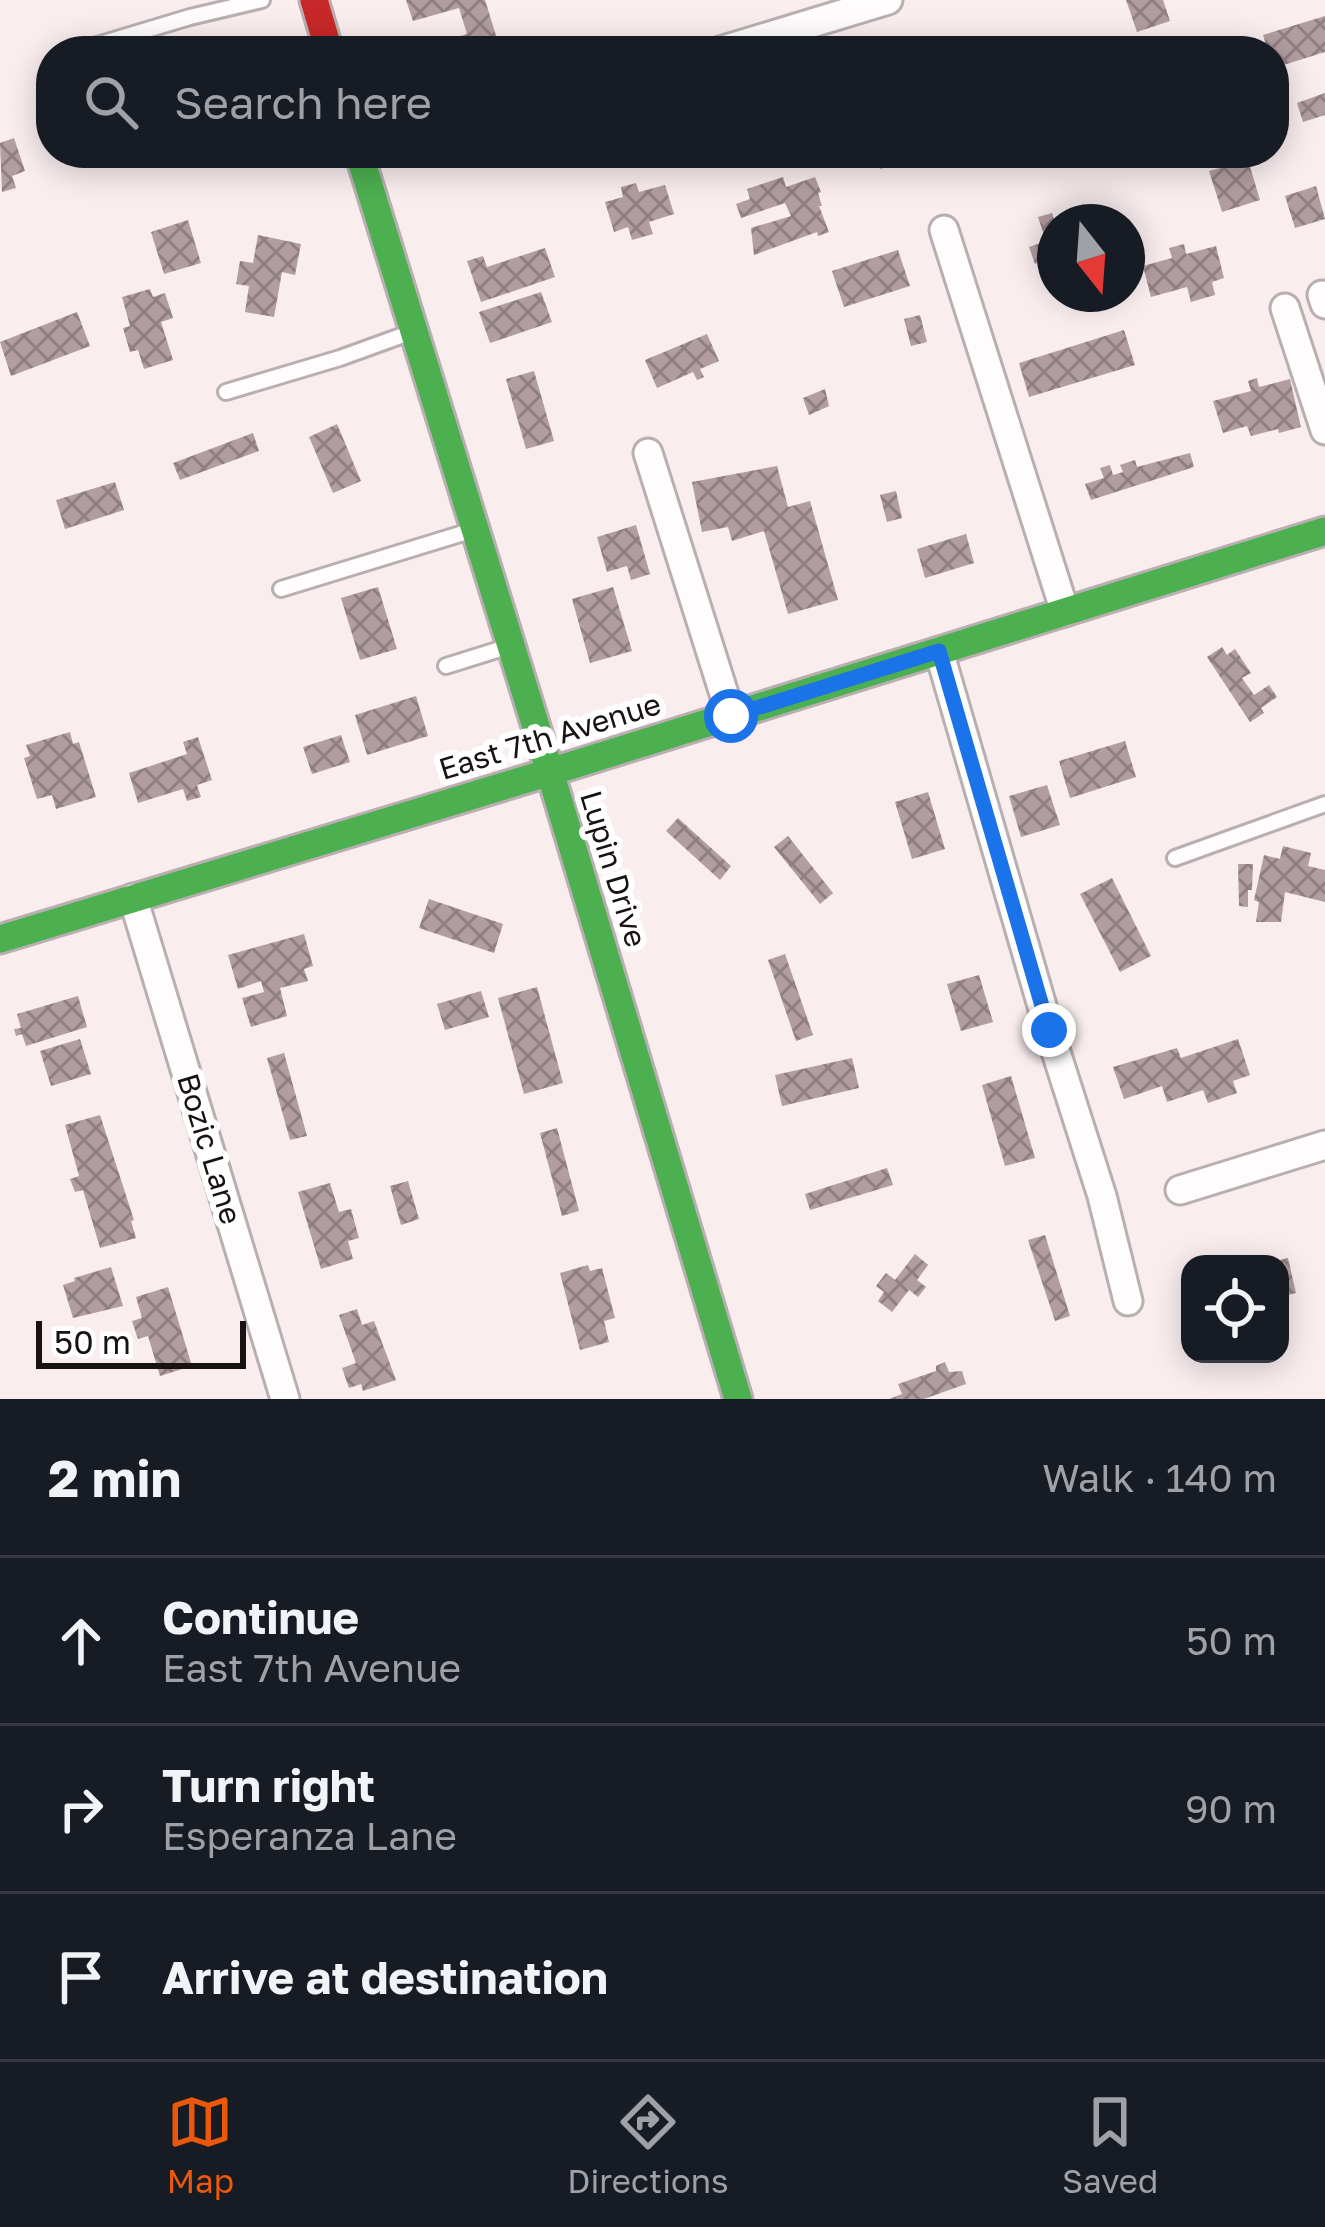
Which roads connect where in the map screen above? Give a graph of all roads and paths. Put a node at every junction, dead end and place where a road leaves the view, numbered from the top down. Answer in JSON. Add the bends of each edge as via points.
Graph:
{"nodes":[{"id":1,"x":262,"y":0,"type":"edge"},
{"id":2,"x":314,"y":0,"type":"edge"},
{"id":3,"x":888,"y":0,"type":"edge"},
{"id":4,"x":127,"y":36,"type":"edge"},
{"id":5,"x":325,"y":36,"type":"edge"},
{"id":6,"x":769,"y":36,"type":"edge"},
{"id":7,"x":371,"y":168,"type":"edge"},
{"id":8,"x":944,"y":230,"type":"dead end"},
{"id":9,"x":1285,"y":308,"type":"dead end"},
{"id":10,"x":414,"y":331,"type":"junction"},
{"id":11,"x":226,"y":392,"type":"dead end"},
{"id":12,"x":1325,"y":430,"type":"edge"},
{"id":13,"x":648,"y":453,"type":"dead end"},
{"id":14,"x":475,"y":529,"type":"junction"},
{"id":15,"x":1324,"y":536,"type":"edge"},
{"id":16,"x":281,"y":589,"type":"dead end"},
{"id":17,"x":1065,"y":612,"type":"junction"},
{"id":18,"x":511,"y":646,"type":"junction"},
{"id":19,"x":939,"y":651,"type":"junction"},
{"id":20,"x":446,"y":666,"type":"dead end"},
{"id":21,"x":731,"y":716,"type":"junction"},
{"id":22,"x":550,"y":772,"type":"junction"},
{"id":23,"x":1325,"y":804,"type":"edge"},
{"id":24,"x":1175,"y":858,"type":"dead end"},
{"id":25,"x":134,"y":898,"type":"junction"},
{"id":26,"x":0,"y":939,"type":"edge"},
{"id":27,"x":1325,"y":1145,"type":"edge"},
{"id":28,"x":1180,"y":1190,"type":"dead end"},
{"id":29,"x":1128,"y":1301,"type":"dead end"},
{"id":30,"x":285,"y":1399,"type":"edge"},
{"id":31,"x":737,"y":1399,"type":"edge"}],
"edges":[{"from":1,"to":4,"type":"lane"},
{"from":2,"to":5,"type":"main road"},
{"from":3,"to":6,"type":"street"},
{"from":7,"to":10,"type":"main road","name":"Lupin Drive"},
{"from":8,"to":17,"type":"street"},
{"from":9,"to":12,"type":"street"},
{"from":10,"to":11,"type":"lane"},
{"from":10,"to":14,"type":"main road","name":"Lupin Drive"},
{"from":13,"to":21,"type":"street"},
{"from":14,"to":16,"type":"lane"},
{"from":14,"to":18,"type":"main road","name":"Lupin Drive"},
{"from":15,"to":17,"type":"main road","name":"East 7th Avenue"},
{"from":17,"to":19,"type":"main road","name":"East 7th Avenue"},
{"from":18,"to":20,"type":"lane"},
{"from":18,"to":22,"type":"main road","name":"Lupin Drive"},
{"from":19,"to":21,"type":"main road","name":"East 7th Avenue"},
{"from":19,"to":29,"type":"street"},
{"from":21,"to":22,"type":"main road","name":"East 7th Avenue"},
{"from":22,"to":25,"type":"main road","name":"East 7th Avenue"},
{"from":22,"to":31,"type":"main road","name":"Lupin Drive"},
{"from":23,"to":24,"type":"lane"},
{"from":25,"to":26,"type":"main road","name":"East 7th Avenue"},
{"from":25,"to":30,"type":"street","name":"Bozic Lane"},
{"from":27,"to":28,"type":"street"}]}
